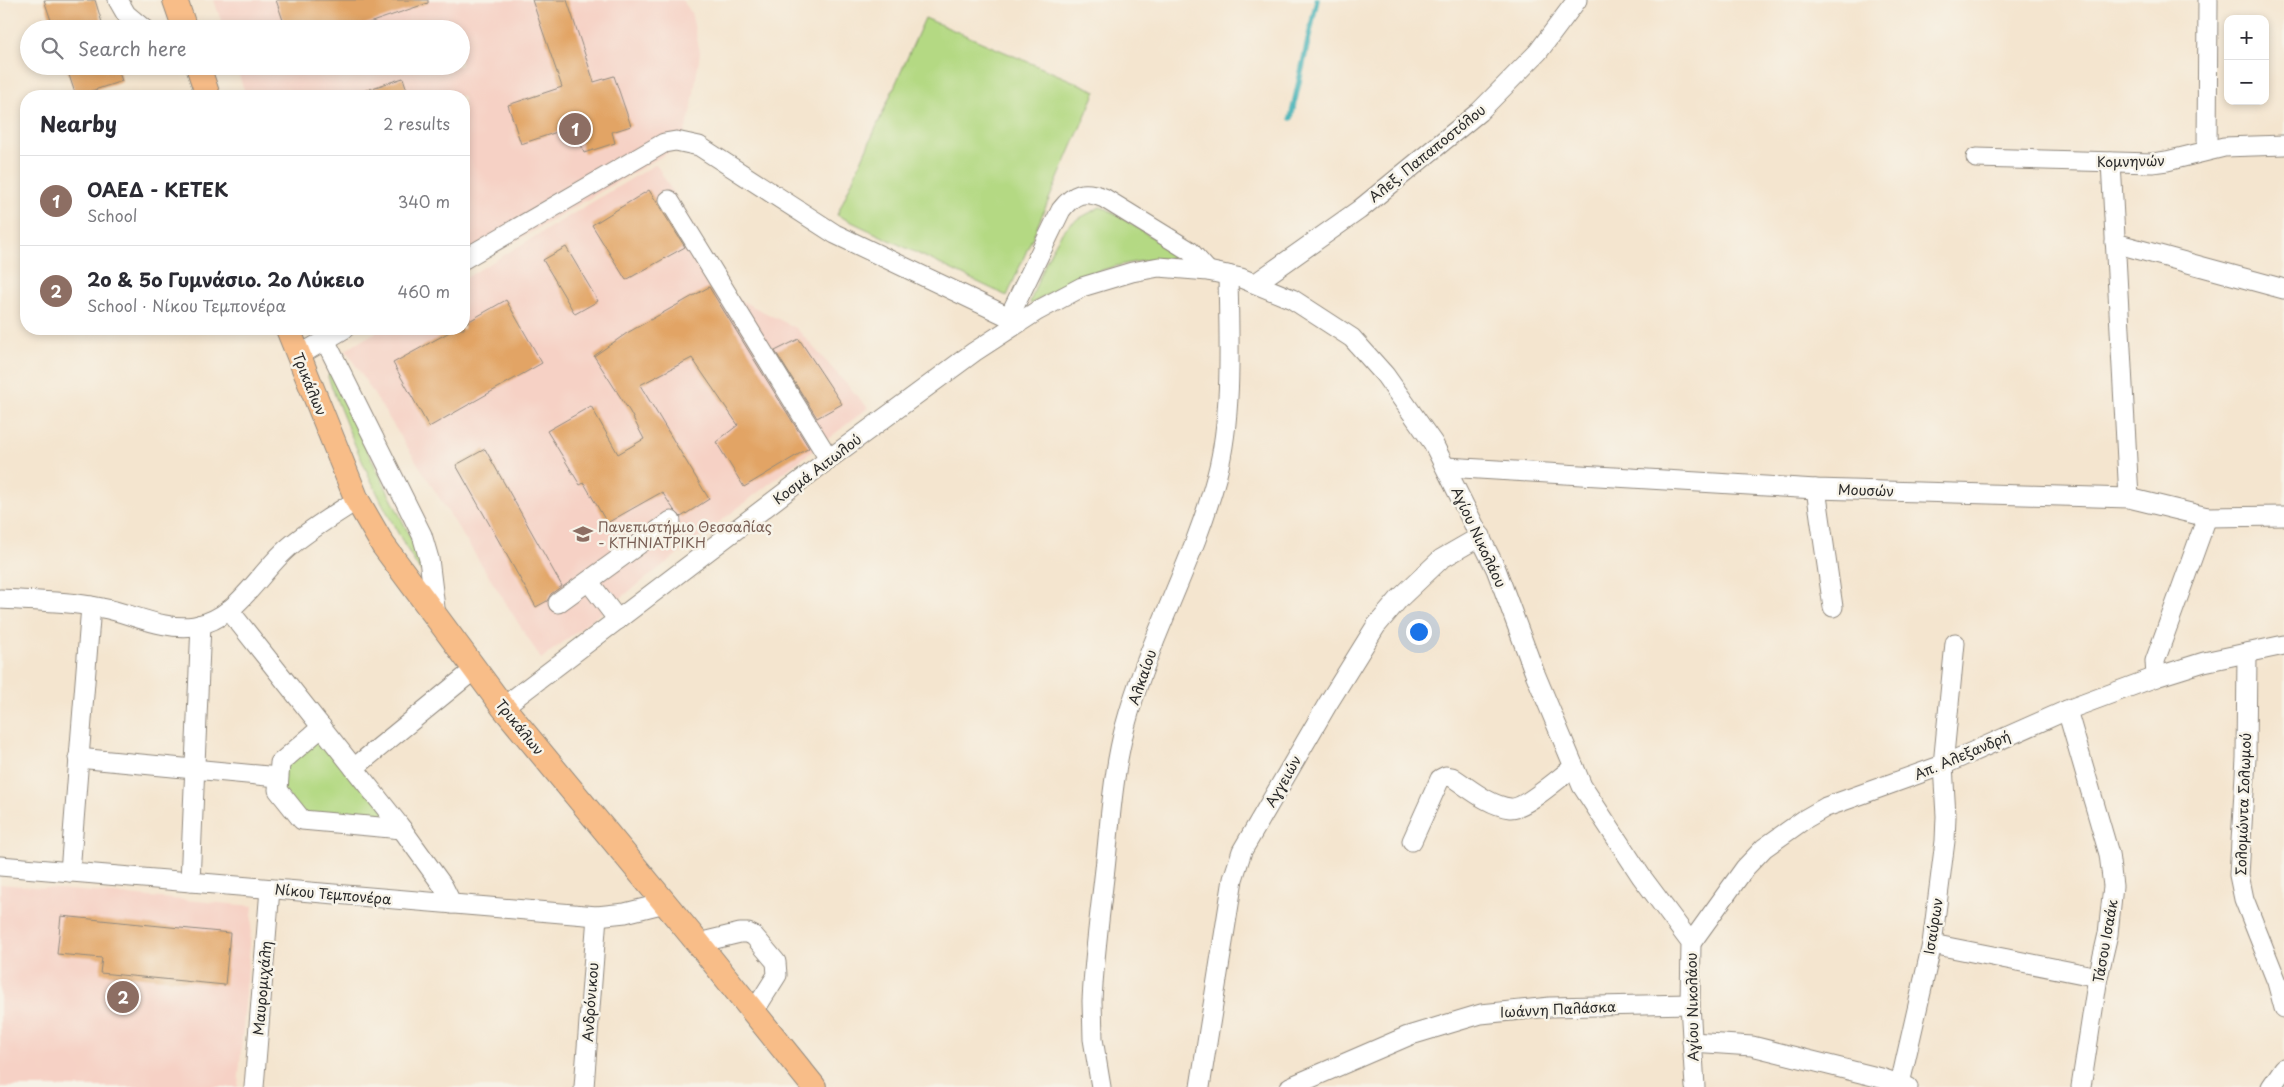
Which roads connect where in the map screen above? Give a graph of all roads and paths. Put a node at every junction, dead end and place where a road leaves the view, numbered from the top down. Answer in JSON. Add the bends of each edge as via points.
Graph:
{"nodes":[{"id":1,"x":118,"y":0,"type":"edge"},
{"id":2,"x":176,"y":0,"type":"edge"},
{"id":3,"x":1577,"y":0,"type":"edge"},
{"id":4,"x":2208,"y":0,"type":"edge"},
{"id":5,"x":133,"y":20,"type":"edge"},
{"id":6,"x":182,"y":20,"type":"edge"},
{"id":7,"x":201,"y":75,"type":"edge"},
{"id":8,"x":206,"y":90,"type":"edge"},
{"id":9,"x":2284,"y":145,"type":"edge"},
{"id":10,"x":2207,"y":150,"type":"junction"},
{"id":11,"x":1976,"y":158,"type":"dead end"},
{"id":12,"x":2111,"y":162,"type":"junction"},
{"id":13,"x":669,"y":200,"type":"dead end"},
{"id":14,"x":2115,"y":243,"type":"junction"},
{"id":15,"x":470,"y":256,"type":"edge"},
{"id":16,"x":1208,"y":271,"type":"junction"},
{"id":17,"x":1228,"y":275,"type":"junction"},
{"id":18,"x":1256,"y":283,"type":"junction"},
{"id":19,"x":2284,"y":289,"type":"edge"},
{"id":20,"x":1012,"y":321,"type":"junction"},
{"id":21,"x":290,"y":335,"type":"edge"},
{"id":22,"x":334,"y":335,"type":"edge"},
{"id":23,"x":325,"y":340,"type":"junction"},
{"id":24,"x":298,"y":356,"type":"junction"},
{"id":25,"x":829,"y":459,"type":"junction"},
{"id":26,"x":1446,"y":467,"type":"junction"},
{"id":27,"x":1816,"y":489,"type":"junction"},
{"id":28,"x":2129,"y":498,"type":"junction"},
{"id":29,"x":357,"y":500,"type":"junction"},
{"id":30,"x":2284,"y":516,"type":"edge"},
{"id":31,"x":2206,"y":518,"type":"junction"},
{"id":32,"x":671,"y":521,"type":"dead end"},
{"id":33,"x":1481,"y":536,"type":"junction"},
{"id":34,"x":590,"y":582,"type":"junction"},
{"id":35,"x":0,"y":599,"type":"edge"},
{"id":36,"x":558,"y":603,"type":"dead end"},
{"id":37,"x":91,"y":606,"type":"junction"},
{"id":38,"x":1833,"y":607,"type":"dead end"},
{"id":39,"x":229,"y":610,"type":"junction"},
{"id":40,"x":436,"y":616,"type":"junction"},
{"id":41,"x":618,"y":620,"type":"junction"},
{"id":42,"x":201,"y":624,"type":"junction"},
{"id":43,"x":1955,"y":643,"type":"dead end"},
{"id":44,"x":2284,"y":645,"type":"edge"},
{"id":45,"x":2247,"y":652,"type":"junction"},
{"id":46,"x":475,"y":669,"type":"junction"},
{"id":47,"x":2156,"y":677,"type":"junction"},
{"id":48,"x":503,"y":707,"type":"junction"},
{"id":49,"x":2067,"y":710,"type":"junction"},
{"id":50,"x":322,"y":727,"type":"junction"},
{"id":51,"x":78,"y":758,"type":"junction"},
{"id":52,"x":1943,"y":765,"type":"junction"},
{"id":53,"x":1574,"y":767,"type":"junction"},
{"id":54,"x":196,"y":768,"type":"junction"},
{"id":55,"x":354,"y":768,"type":"junction"},
{"id":56,"x":278,"y":778,"type":"junction"},
{"id":57,"x":402,"y":830,"type":"junction"},
{"id":58,"x":1412,"y":841,"type":"dead end"},
{"id":59,"x":0,"y":866,"type":"edge"},
{"id":60,"x":70,"y":872,"type":"junction"},
{"id":61,"x":190,"y":882,"type":"junction"},
{"id":62,"x":270,"y":889,"type":"junction"},
{"id":63,"x":452,"y":904,"type":"junction"},
{"id":64,"x":665,"y":904,"type":"junction"},
{"id":65,"x":597,"y":916,"type":"junction"},
{"id":66,"x":698,"y":942,"type":"junction"},
{"id":67,"x":1691,"y":943,"type":"junction"},
{"id":68,"x":1932,"y":944,"type":"junction"},
{"id":69,"x":2277,"y":963,"type":"edge"},
{"id":70,"x":2098,"y":977,"type":"junction"},
{"id":71,"x":1690,"y":1004,"type":"junction"},
{"id":72,"x":2284,"y":1008,"type":"edge"},
{"id":73,"x":753,"y":1013,"type":"junction"},
{"id":74,"x":1692,"y":1042,"type":"junction"},
{"id":75,"x":2284,"y":1068,"type":"edge"},
{"id":76,"x":1904,"y":1086,"type":"edge"},
{"id":77,"x":254,"y":1087,"type":"edge"},
{"id":78,"x":584,"y":1087,"type":"edge"},
{"id":79,"x":814,"y":1087,"type":"edge"},
{"id":80,"x":1101,"y":1087,"type":"edge"},
{"id":81,"x":1200,"y":1087,"type":"edge"},
{"id":82,"x":1290,"y":1087,"type":"edge"},
{"id":83,"x":1695,"y":1087,"type":"edge"},
{"id":84,"x":2081,"y":1087,"type":"edge"},
{"id":85,"x":2271,"y":1087,"type":"edge"}],
"edges":[{"from":1,"to":5,"type":"street"},
{"from":2,"to":6,"type":"main road"},
{"from":3,"to":18,"type":"street","name":"Αλεξ. Παπαποστόλου","via":[[1538,52],[1479,112],[1359,210]]},
{"from":4,"to":10,"type":"street"},
{"from":7,"to":8,"type":"main road"},
{"from":9,"to":10,"type":"street","name":"Κομνηνών"},
{"from":10,"to":12,"type":"street","name":"Κομνηνών","via":[[2167,161]]},
{"from":11,"to":12,"type":"street","name":"Κομνηνών"},
{"from":12,"to":14,"type":"street"},
{"from":13,"to":25,"type":"street"},
{"from":14,"to":19,"type":"street"},
{"from":14,"to":28,"type":"street"},
{"from":15,"to":20,"type":"street","via":[[664,143],[676,141],[698,146],[835,234]]},
{"from":16,"to":17,"type":"street","name":"Αγίου Νικολάου"},
{"from":16,"to":20,"type":"street","name":"Αγίου Νικολάου","via":[[1159,267],[1132,272],[1082,287]]},
{"from":16,"to":20,"type":"street","via":[[1190,251],[1104,198],[1092,193],[1079,194],[1068,200],[1061,210]]},
{"from":17,"to":18,"type":"street","name":"Αγίου Νικολάου"},
{"from":17,"to":80,"type":"street","name":"Αλκαίου","via":[[1229,367],[1217,474],[1177,590],[1138,684],[1116,774],[1092,1001],[1093,1039]]},
{"from":18,"to":26,"type":"street","name":"Αγίου Νικολάου","via":[[1315,312],[1352,338],[1385,375],[1434,443]]},
{"from":20,"to":25,"type":"street","name":"Κοσμά Αιτωλού"},
{"from":21,"to":24,"type":"main road","name":"Τρικάλων"},
{"from":22,"to":23,"type":"street"},
{"from":23,"to":24,"type":"street"},
{"from":23,"to":40,"type":"street","via":[[422,535],[429,559]]},
{"from":24,"to":29,"type":"main road","name":"Τρικάλων"},
{"from":25,"to":41,"type":"street","name":"Κοσμά Αιτωλού"},
{"from":26,"to":27,"type":"street","name":"Μουσών"},
{"from":26,"to":33,"type":"street","name":"Αγίου Νικολάου"},
{"from":27,"to":28,"type":"street","name":"Μουσών"},
{"from":27,"to":38,"type":"street"},
{"from":28,"to":31,"type":"street","name":"Μουσών"},
{"from":29,"to":39,"type":"street","via":[[288,548]]},
{"from":29,"to":40,"type":"main road","name":"Τρικάλων","via":[[383,545]]},
{"from":30,"to":31,"type":"street","name":"Μουσών"},
{"from":31,"to":47,"type":"street","via":[[2155,661]]},
{"from":32,"to":34,"type":"street"},
{"from":33,"to":53,"type":"street","name":"Αγίου Νικολάου"},
{"from":33,"to":81,"type":"street","name":"Αγγειών","via":[[1441,560],[1399,599],[1376,626],[1242,851],[1233,879]]},
{"from":34,"to":36,"type":"street"},
{"from":34,"to":41,"type":"street"},
{"from":35,"to":37,"type":"street"},
{"from":37,"to":42,"type":"street","via":[[174,626]]},
{"from":37,"to":51,"type":"street"},
{"from":39,"to":42,"type":"street"},
{"from":39,"to":50,"type":"street"},
{"from":40,"to":46,"type":"main road","name":"Τρικάλων"},
{"from":41,"to":48,"type":"street","name":"Κοσμά Αιτωλού"},
{"from":42,"to":54,"type":"street"},
{"from":43,"to":52,"type":"street","name":"Ισαύρων"},
{"from":44,"to":45,"type":"street","name":"Απ. Αλεξανδρή"},
{"from":45,"to":47,"type":"street","name":"Απ. Αλεξανδρή"},
{"from":45,"to":69,"type":"street","name":"Σολομώντα Σολωμού","via":[[2246,758],[2239,875],[2244,899]]},
{"from":46,"to":48,"type":"main road","name":"Τρικάλων"},
{"from":46,"to":55,"type":"street"},
{"from":47,"to":49,"type":"street","name":"Απ. Αλεξανδρή"},
{"from":48,"to":64,"type":"main road","name":"Τρικάλων"},
{"from":49,"to":52,"type":"street","name":"Απ. Αλεξανδρή"},
{"from":49,"to":70,"type":"street","name":"Τάσου Ισαάκ","via":[[2113,879],[2110,918]]},
{"from":50,"to":55,"type":"street"},
{"from":50,"to":56,"type":"street","via":[[280,763]]},
{"from":51,"to":54,"type":"street"},
{"from":51,"to":60,"type":"street"},
{"from":52,"to":67,"type":"street","name":"Απ. Αλεξανδρή","via":[[1826,807],[1784,833],[1745,868]]},
{"from":52,"to":68,"type":"street","name":"Ισαύρων","via":[[1945,841]]},
{"from":53,"to":58,"type":"street","via":[[1526,805],[1512,809],[1446,776],[1440,779]]},
{"from":53,"to":67,"type":"street","name":"Αγίου Νικολάου","via":[[1603,820]]},
{"from":54,"to":56,"type":"street"},
{"from":54,"to":61,"type":"street"},
{"from":55,"to":57,"type":"street"},
{"from":56,"to":57,"type":"street","via":[[278,790],[302,820]]},
{"from":57,"to":63,"type":"street","via":[[440,881]]},
{"from":59,"to":60,"type":"street","name":"Νίκου Τεμπονέρα"},
{"from":60,"to":61,"type":"street","name":"Νίκου Τεμπονέρα"},
{"from":61,"to":62,"type":"street","name":"Νίκου Τεμπονέρα"},
{"from":62,"to":63,"type":"street","name":"Νίκου Τεμπονέρα"},
{"from":62,"to":77,"type":"street","name":"Μαυρομιχάλη"},
{"from":63,"to":65,"type":"street","name":"Νίκου Τεμπονέρα"},
{"from":64,"to":65,"type":"street","name":"Νίκου Τεμπονέρα","via":[[625,914]]},
{"from":64,"to":66,"type":"main road","name":"Τρικάλων"},
{"from":65,"to":78,"type":"street","name":"Ανδρόνικου"},
{"from":66,"to":73,"type":"main road","name":"Τρικάλων"},
{"from":66,"to":73,"type":"street","via":[[748,934],[754,936],[776,962],[778,975]]},
{"from":67,"to":71,"type":"street","name":"Αγίου Νικολάου"},
{"from":68,"to":70,"type":"street"},
{"from":68,"to":76,"type":"street","name":"Ισαύρων"},
{"from":69,"to":72,"type":"street","name":"Σολομώντα Σολωμού"},
{"from":70,"to":84,"type":"street","name":"Τάσου Ισαάκ"},
{"from":71,"to":74,"type":"street","name":"Αγίου Νικολάου"},
{"from":71,"to":82,"type":"street","name":"Ιωάννη Παλάσκα","via":[[1550,1007],[1481,1014],[1408,1036]]},
{"from":73,"to":79,"type":"main road","name":"Τρικάλων"},
{"from":74,"to":76,"type":"street","via":[[1752,1046]]},
{"from":74,"to":83,"type":"street","name":"Αγίου Νικολάου"},
{"from":75,"to":85,"type":"street"}]}
